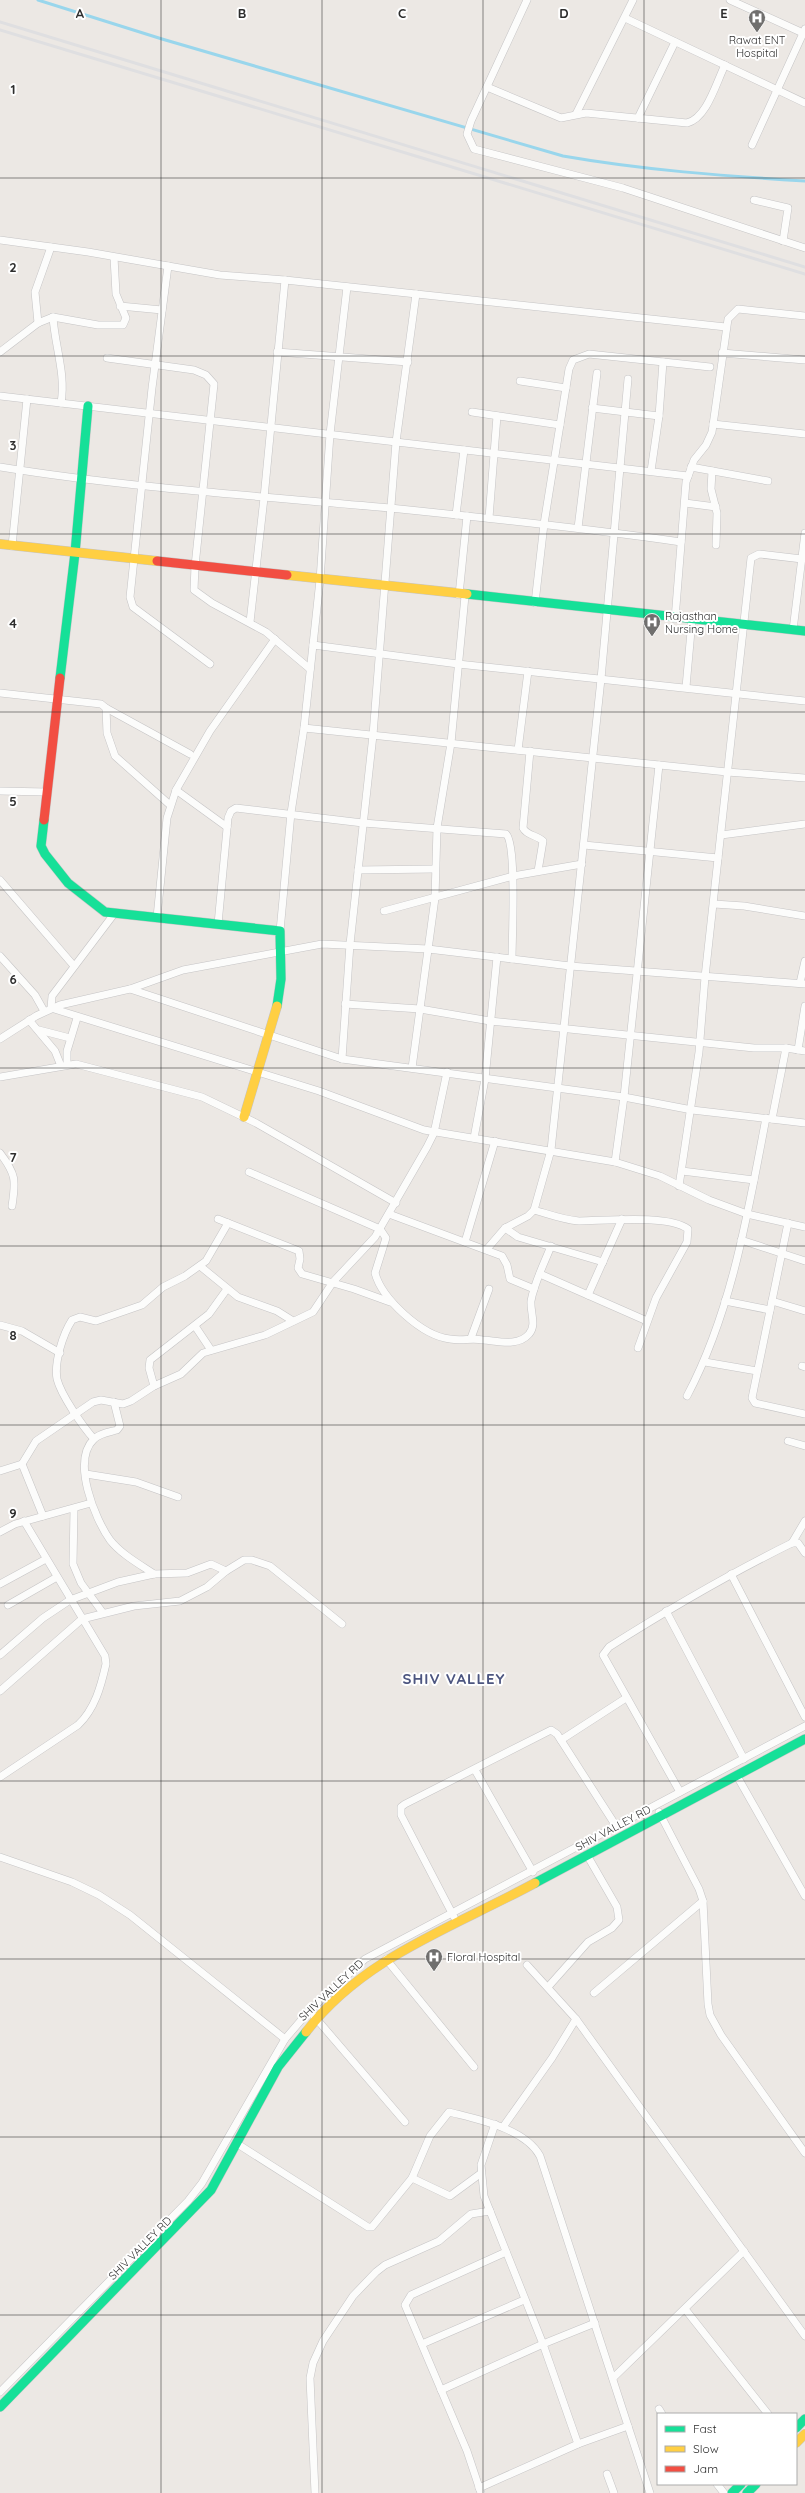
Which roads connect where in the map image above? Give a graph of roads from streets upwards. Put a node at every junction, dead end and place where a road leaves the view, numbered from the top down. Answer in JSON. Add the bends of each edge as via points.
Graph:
{"nodes":[{"id":1,"x":527,"y":0,"type":"edge"},
{"id":2,"x":633,"y":0,"type":"edge"},
{"id":3,"x":730,"y":0,"type":"edge"},
{"id":4,"x":625,"y":18,"type":"junction"},
{"id":5,"x":804,"y":31,"type":"edge"},
{"id":6,"x":674,"y":42,"type":"junction"},
{"id":7,"x":725,"y":65,"type":"junction"},
{"id":8,"x":487,"y":87,"type":"junction"},
{"id":9,"x":777,"y":90,"type":"junction"},
{"id":10,"x":805,"y":104,"type":"edge"},
{"id":11,"x":576,"y":114,"type":"junction"},
{"id":12,"x":638,"y":118,"type":"junction"},
{"id":13,"x":752,"y":145,"type":"dead end"},
{"id":14,"x":754,"y":200,"type":"dead end"},
{"id":15,"x":0,"y":240,"type":"edge"},
{"id":16,"x":783,"y":241,"type":"junction"},
{"id":17,"x":51,"y":247,"type":"junction"},
{"id":18,"x":805,"y":248,"type":"edge"},
{"id":19,"x":114,"y":257,"type":"junction"},
{"id":20,"x":168,"y":266,"type":"junction"},
{"id":21,"x":285,"y":280,"type":"junction"},
{"id":22,"x":347,"y":287,"type":"junction"},
{"id":23,"x":416,"y":294,"type":"junction"},
{"id":24,"x":120,"y":306,"type":"junction"},
{"id":25,"x":162,"y":310,"type":"junction"},
{"id":26,"x":805,"y":316,"type":"edge"},
{"id":27,"x":53,"y":317,"type":"junction"},
{"id":28,"x":38,"y":323,"type":"junction"},
{"id":29,"x":726,"y":327,"type":"junction"},
{"id":30,"x":0,"y":352,"type":"edge"},
{"id":31,"x":277,"y":352,"type":"junction"},
{"id":32,"x":722,"y":353,"type":"junction"},
{"id":33,"x":340,"y":357,"type":"junction"},
{"id":34,"x":107,"y":358,"type":"dead end"},
{"id":35,"x":805,"y":360,"type":"edge"},
{"id":36,"x":408,"y":362,"type":"junction"},
{"id":37,"x":663,"y":362,"type":"junction"},
{"id":38,"x":156,"y":365,"type":"junction"},
{"id":39,"x":710,"y":367,"type":"dead end"},
{"id":40,"x":597,"y":373,"type":"dead end"},
{"id":41,"x":628,"y":379,"type":"dead end"},
{"id":42,"x":520,"y":381,"type":"dead end"},
{"id":43,"x":566,"y":388,"type":"junction"},
{"id":44,"x":0,"y":396,"type":"edge"},
{"id":45,"x":27,"y":399,"type":"junction"},
{"id":46,"x":61,"y":403,"type":"junction"},
{"id":47,"x":88,"y":406,"type":"junction"},
{"id":48,"x":592,"y":408,"type":"junction"},
{"id":49,"x":472,"y":412,"type":"dead end"},
{"id":50,"x":625,"y":412,"type":"junction"},
{"id":51,"x":149,"y":413,"type":"junction"},
{"id":52,"x":497,"y":416,"type":"junction"},
{"id":53,"x":659,"y":416,"type":"junction"},
{"id":54,"x":211,"y":420,"type":"junction"},
{"id":55,"x":713,"y":424,"type":"junction"},
{"id":56,"x":560,"y":425,"type":"junction"},
{"id":57,"x":269,"y":427,"type":"junction"},
{"id":58,"x":330,"y":434,"type":"junction"},
{"id":59,"x":805,"y":434,"type":"edge"},
{"id":60,"x":396,"y":442,"type":"junction"},
{"id":61,"x":464,"y":450,"type":"junction"},
{"id":62,"x":493,"y":453,"type":"junction"},
{"id":63,"x":554,"y":460,"type":"junction"},
{"id":64,"x":586,"y":464,"type":"junction"},
{"id":65,"x":0,"y":467,"type":"edge"},
{"id":66,"x":691,"y":467,"type":"junction"},
{"id":67,"x":620,"y":468,"type":"junction"},
{"id":68,"x":22,"y":471,"type":"junction"},
{"id":69,"x":651,"y":471,"type":"junction"},
{"id":70,"x":712,"y":471,"type":"junction"},
{"id":71,"x":688,"y":476,"type":"junction"},
{"id":72,"x":81,"y":478,"type":"junction"},
{"id":73,"x":768,"y":481,"type":"dead end"},
{"id":74,"x":141,"y":485,"type":"junction"},
{"id":75,"x":203,"y":492,"type":"junction"},
{"id":76,"x":264,"y":498,"type":"junction"},
{"id":77,"x":325,"y":503,"type":"junction"},
{"id":78,"x":685,"y":503,"type":"junction"},
{"id":79,"x":716,"y":507,"type":"junction"},
{"id":80,"x":390,"y":508,"type":"junction"},
{"id":81,"x":456,"y":515,"type":"junction"},
{"id":82,"x":467,"y":516,"type":"junction"},
{"id":83,"x":489,"y":518,"type":"junction"},
{"id":84,"x":544,"y":524,"type":"junction"},
{"id":85,"x":578,"y":528,"type":"junction"},
{"id":86,"x":615,"y":532,"type":"junction"},
{"id":87,"x":805,"y":533,"type":"edge"},
{"id":88,"x":681,"y":542,"type":"junction"},
{"id":89,"x":0,"y":544,"type":"edge"},
{"id":90,"x":716,"y":545,"type":"dead end"},
{"id":91,"x":12,"y":546,"type":"junction"},
{"id":92,"x":74,"y":553,"type":"junction"},
{"id":93,"x":133,"y":559,"type":"junction"},
{"id":94,"x":802,"y":559,"type":"junction"},
{"id":95,"x":194,"y":566,"type":"junction"},
{"id":96,"x":255,"y":572,"type":"junction"},
{"id":97,"x":320,"y":580,"type":"junction"},
{"id":98,"x":383,"y":586,"type":"junction"},
{"id":99,"x":462,"y":595,"type":"junction"},
{"id":100,"x":535,"y":603,"type":"junction"},
{"id":101,"x":608,"y":611,"type":"junction"},
{"id":102,"x":675,"y":619,"type":"junction"},
{"id":103,"x":692,"y":620,"type":"junction"},
{"id":104,"x":250,"y":622,"type":"junction"},
{"id":105,"x":743,"y":624,"type":"junction"},
{"id":106,"x":793,"y":630,"type":"junction"},
{"id":107,"x":805,"y":631,"type":"edge"},
{"id":108,"x":275,"y":638,"type":"junction"},
{"id":109,"x":313,"y":645,"type":"junction"},
{"id":110,"x":377,"y":655,"type":"junction"},
{"id":111,"x":210,"y":664,"type":"dead end"},
{"id":112,"x":458,"y":664,"type":"junction"},
{"id":113,"x":310,"y":669,"type":"junction"},
{"id":114,"x":528,"y":671,"type":"junction"},
{"id":115,"x":601,"y":679,"type":"junction"},
{"id":116,"x":686,"y":687,"type":"junction"},
{"id":117,"x":0,"y":693,"type":"edge"},
{"id":118,"x":737,"y":693,"type":"junction"},
{"id":119,"x":58,"y":700,"type":"junction"},
{"id":120,"x":805,"y":701,"type":"edge"},
{"id":121,"x":106,"y":708,"type":"junction"},
{"id":122,"x":304,"y":728,"type":"junction"},
{"id":123,"x":373,"y":735,"type":"junction"},
{"id":124,"x":451,"y":743,"type":"junction"},
{"id":125,"x":518,"y":750,"type":"junction"},
{"id":126,"x":530,"y":751,"type":"junction"},
{"id":127,"x":190,"y":754,"type":"dead end"},
{"id":128,"x":592,"y":758,"type":"junction"},
{"id":129,"x":659,"y":765,"type":"junction"},
{"id":130,"x":727,"y":772,"type":"junction"},
{"id":131,"x":805,"y":778,"type":"edge"},
{"id":132,"x":176,"y":790,"type":"junction"},
{"id":133,"x":0,"y":791,"type":"edge"},
{"id":134,"x":46,"y":792,"type":"junction"},
{"id":135,"x":170,"y":805,"type":"junction"},
{"id":136,"x":291,"y":813,"type":"junction"},
{"id":137,"x":363,"y":823,"type":"junction"},
{"id":138,"x":805,"y":824,"type":"edge"},
{"id":139,"x":227,"y":827,"type":"junction"},
{"id":140,"x":437,"y":828,"type":"junction"},
{"id":141,"x":721,"y":836,"type":"junction"},
{"id":142,"x":584,"y":845,"type":"junction"},
{"id":143,"x":650,"y":851,"type":"junction"},
{"id":144,"x":718,"y":858,"type":"junction"},
{"id":145,"x":582,"y":864,"type":"junction"},
{"id":146,"x":435,"y":869,"type":"junction"},
{"id":147,"x":358,"y":870,"type":"junction"},
{"id":148,"x":538,"y":871,"type":"junction"},
{"id":149,"x":513,"y":876,"type":"junction"},
{"id":150,"x":0,"y":880,"type":"edge"},
{"id":151,"x":435,"y":898,"type":"junction"},
{"id":152,"x":714,"y":904,"type":"junction"},
{"id":153,"x":384,"y":911,"type":"dead end"},
{"id":154,"x":114,"y":914,"type":"junction"},
{"id":155,"x":805,"y":916,"type":"edge"},
{"id":156,"x":157,"y":917,"type":"junction"},
{"id":157,"x":218,"y":924,"type":"junction"},
{"id":158,"x":280,"y":931,"type":"junction"},
{"id":159,"x":350,"y":944,"type":"junction"},
{"id":160,"x":428,"y":949,"type":"junction"},
{"id":161,"x":283,"y":950,"type":"junction"},
{"id":162,"x":0,"y":956,"type":"edge"},
{"id":163,"x":497,"y":957,"type":"junction"},
{"id":164,"x":512,"y":959,"type":"junction"},
{"id":165,"x":805,"y":961,"type":"edge"},
{"id":166,"x":74,"y":966,"type":"junction"},
{"id":167,"x":570,"y":966,"type":"junction"},
{"id":168,"x":638,"y":971,"type":"junction"},
{"id":169,"x":705,"y":977,"type":"junction"},
{"id":170,"x":802,"y":983,"type":"edge"},
{"id":171,"x":130,"y":989,"type":"junction"},
{"id":172,"x":345,"y":1004,"type":"junction"},
{"id":173,"x":805,"y":1006,"type":"edge"},
{"id":174,"x":420,"y":1009,"type":"junction"},
{"id":175,"x":48,"y":1010,"type":"junction"},
{"id":176,"x":804,"y":1015,"type":"edge"},
{"id":177,"x":77,"y":1018,"type":"junction"},
{"id":178,"x":29,"y":1020,"type":"junction"},
{"id":179,"x":490,"y":1021,"type":"junction"},
{"id":180,"x":564,"y":1028,"type":"junction"},
{"id":181,"x":39,"y":1030,"type":"junction"},
{"id":182,"x":270,"y":1034,"type":"junction"},
{"id":183,"x":631,"y":1034,"type":"junction"},
{"id":184,"x":70,"y":1038,"type":"junction"},
{"id":185,"x":0,"y":1039,"type":"edge"},
{"id":186,"x":700,"y":1042,"type":"junction"},
{"id":187,"x":786,"y":1048,"type":"junction"},
{"id":188,"x":801,"y":1050,"type":"edge"},
{"id":189,"x":342,"y":1059,"type":"junction"},
{"id":190,"x":64,"y":1065,"type":"junction"},
{"id":191,"x":412,"y":1068,"type":"junction"},
{"id":192,"x":447,"y":1072,"type":"junction"},
{"id":193,"x":258,"y":1073,"type":"junction"},
{"id":194,"x":0,"y":1077,"type":"edge"},
{"id":195,"x":485,"y":1079,"type":"junction"},
{"id":196,"x":559,"y":1089,"type":"junction"},
{"id":197,"x":624,"y":1097,"type":"junction"},
{"id":198,"x":692,"y":1110,"type":"junction"},
{"id":199,"x":244,"y":1117,"type":"junction"},
{"id":200,"x":769,"y":1118,"type":"junction"},
{"id":201,"x":805,"y":1123,"type":"edge"},
{"id":202,"x":434,"y":1133,"type":"junction"},
{"id":203,"x":474,"y":1138,"type":"junction"},
{"id":204,"x":495,"y":1141,"type":"junction"},
{"id":205,"x":552,"y":1150,"type":"junction"},
{"id":206,"x":0,"y":1153,"type":"edge"},
{"id":207,"x":615,"y":1162,"type":"junction"},
{"id":208,"x":682,"y":1171,"type":"junction"},
{"id":209,"x":249,"y":1172,"type":"dead end"},
{"id":210,"x":754,"y":1180,"type":"junction"},
{"id":211,"x":679,"y":1186,"type":"junction"},
{"id":212,"x":396,"y":1203,"type":"junction"},
{"id":213,"x":12,"y":1206,"type":"dead end"},
{"id":214,"x":534,"y":1210,"type":"junction"},
{"id":215,"x":389,"y":1214,"type":"junction"},
{"id":216,"x":747,"y":1214,"type":"junction"},
{"id":217,"x":218,"y":1219,"type":"dead end"},
{"id":218,"x":622,"y":1219,"type":"junction"},
{"id":219,"x":228,"y":1223,"type":"junction"},
{"id":220,"x":788,"y":1224,"type":"junction"},
{"id":221,"x":802,"y":1226,"type":"edge"},
{"id":222,"x":505,"y":1228,"type":"junction"},
{"id":223,"x":380,"y":1229,"type":"junction"},
{"id":224,"x":805,"y":1232,"type":"edge"},
{"id":225,"x":741,"y":1240,"type":"junction"},
{"id":226,"x":465,"y":1242,"type":"junction"},
{"id":227,"x":551,"y":1246,"type":"junction"},
{"id":228,"x":487,"y":1249,"type":"junction"},
{"id":229,"x":783,"y":1254,"type":"junction"},
{"id":230,"x":805,"y":1261,"type":"edge"},
{"id":231,"x":603,"y":1262,"type":"junction"},
{"id":232,"x":200,"y":1266,"type":"junction"},
{"id":233,"x":540,"y":1274,"type":"junction"},
{"id":234,"x":333,"y":1282,"type":"junction"},
{"id":235,"x":489,"y":1288,"type":"dead end"},
{"id":236,"x":226,"y":1289,"type":"junction"},
{"id":237,"x":534,"y":1289,"type":"junction"},
{"id":238,"x":588,"y":1295,"type":"junction"},
{"id":239,"x":725,"y":1301,"type":"junction"},
{"id":240,"x":772,"y":1301,"type":"junction"},
{"id":241,"x":390,"y":1302,"type":"junction"},
{"id":242,"x":770,"y":1310,"type":"junction"},
{"id":243,"x":805,"y":1311,"type":"edge"},
{"id":244,"x":293,"y":1321,"type":"junction"},
{"id":245,"x":647,"y":1321,"type":"junction"},
{"id":246,"x":0,"y":1325,"type":"edge"},
{"id":247,"x":194,"y":1326,"type":"junction"},
{"id":248,"x":471,"y":1338,"type":"junction"},
{"id":249,"x":638,"y":1348,"type":"dead end"},
{"id":250,"x":211,"y":1350,"type":"junction"},
{"id":251,"x":60,"y":1353,"type":"junction"},
{"id":252,"x":705,"y":1362,"type":"junction"},
{"id":253,"x":757,"y":1371,"type":"junction"},
{"id":254,"x":154,"y":1386,"type":"junction"},
{"id":255,"x":687,"y":1396,"type":"dead end"},
{"id":256,"x":114,"y":1402,"type":"junction"},
{"id":257,"x":75,"y":1413,"type":"junction"},
{"id":258,"x":805,"y":1414,"type":"edge"},
{"id":259,"x":94,"y":1439,"type":"junction"},
{"id":260,"x":788,"y":1441,"type":"dead end"},
{"id":261,"x":805,"y":1446,"type":"edge"},
{"id":262,"x":22,"y":1464,"type":"junction"},
{"id":263,"x":0,"y":1471,"type":"edge"},
{"id":264,"x":86,"y":1474,"type":"junction"},
{"id":265,"x":178,"y":1497,"type":"dead end"},
{"id":266,"x":91,"y":1503,"type":"junction"},
{"id":267,"x":74,"y":1509,"type":"junction"},
{"id":268,"x":43,"y":1516,"type":"junction"},
{"id":269,"x":24,"y":1521,"type":"junction"},
{"id":270,"x":805,"y":1521,"type":"edge"},
{"id":271,"x":0,"y":1532,"type":"edge"},
{"id":272,"x":792,"y":1542,"type":"junction"},
{"id":273,"x":805,"y":1553,"type":"edge"},
{"id":274,"x":46,"y":1558,"type":"junction"},
{"id":275,"x":226,"y":1571,"type":"junction"},
{"id":276,"x":154,"y":1574,"type":"junction"},
{"id":277,"x":731,"y":1574,"type":"junction"},
{"id":278,"x":57,"y":1577,"type":"junction"},
{"id":279,"x":0,"y":1584,"type":"edge"},
{"id":280,"x":88,"y":1592,"type":"junction"},
{"id":281,"x":70,"y":1600,"type":"junction"},
{"id":282,"x":8,"y":1605,"type":"dead end"},
{"id":283,"x":666,"y":1611,"type":"junction"},
{"id":284,"x":103,"y":1613,"type":"junction"},
{"id":285,"x":82,"y":1619,"type":"junction"},
{"id":286,"x":342,"y":1624,"type":"dead end"},
{"id":287,"x":0,"y":1655,"type":"edge"},
{"id":288,"x":0,"y":1691,"type":"edge"},
{"id":289,"x":626,"y":1698,"type":"junction"},
{"id":290,"x":805,"y":1717,"type":"edge"},
{"id":291,"x":805,"y":1726,"type":"edge"},
{"id":292,"x":805,"y":1739,"type":"edge"},
{"id":293,"x":561,"y":1740,"type":"junction"},
{"id":294,"x":744,"y":1758,"type":"junction"},
{"id":295,"x":475,"y":1770,"type":"junction"},
{"id":296,"x":737,"y":1776,"type":"junction"},
{"id":297,"x":0,"y":1777,"type":"edge"},
{"id":298,"x":680,"y":1792,"type":"junction"},
{"id":299,"x":656,"y":1806,"type":"junction"},
{"id":300,"x":661,"y":1816,"type":"junction"},
{"id":301,"x":616,"y":1826,"type":"junction"},
{"id":302,"x":587,"y":1855,"type":"junction"},
{"id":303,"x":0,"y":1857,"type":"edge"},
{"id":304,"x":533,"y":1872,"type":"junction"},
{"id":305,"x":805,"y":1896,"type":"edge"},
{"id":306,"x":703,"y":1901,"type":"junction"},
{"id":307,"x":452,"y":1913,"type":"junction"},
{"id":308,"x":457,"y":1923,"type":"junction"},
{"id":309,"x":386,"y":1959,"type":"junction"},
{"id":310,"x":528,"y":1965,"type":"dead end"},
{"id":311,"x":548,"y":1987,"type":"junction"},
{"id":312,"x":594,"y":1992,"type":"dead end"},
{"id":313,"x":308,"y":2011,"type":"junction"},
{"id":314,"x":316,"y":2018,"type":"junction"},
{"id":315,"x":576,"y":2018,"type":"junction"},
{"id":316,"x":285,"y":2039,"type":"junction"},
{"id":317,"x":474,"y":2067,"type":"dead end"},
{"id":318,"x":405,"y":2122,"type":"dead end"},
{"id":319,"x":495,"y":2124,"type":"junction"},
{"id":320,"x":503,"y":2127,"type":"junction"},
{"id":321,"x":236,"y":2143,"type":"junction"},
{"id":322,"x":805,"y":2153,"type":"edge"},
{"id":323,"x":480,"y":2174,"type":"junction"},
{"id":324,"x":412,"y":2178,"type":"junction"},
{"id":325,"x":490,"y":2211,"type":"junction"},
{"id":326,"x":744,"y":2251,"type":"junction"},
{"id":327,"x":506,"y":2252,"type":"junction"},
{"id":328,"x":524,"y":2300,"type":"junction"},
{"id":329,"x":685,"y":2309,"type":"junction"},
{"id":330,"x":595,"y":2323,"type":"junction"},
{"id":331,"x":805,"y":2336,"type":"edge"},
{"id":332,"x":422,"y":2344,"type":"junction"},
{"id":333,"x":543,"y":2344,"type":"junction"},
{"id":334,"x":613,"y":2378,"type":"junction"},
{"id":335,"x":441,"y":2390,"type":"junction"},
{"id":336,"x":0,"y":2392,"type":"edge"},
{"id":337,"x":0,"y":2407,"type":"edge"},
{"id":338,"x":767,"y":2413,"type":"edge"},
{"id":339,"x":805,"y":2419,"type":"edge"},
{"id":340,"x":628,"y":2426,"type":"junction"},
{"id":341,"x":797,"y":2427,"type":"edge"},
{"id":342,"x":805,"y":2434,"type":"edge"},
{"id":343,"x":797,"y":2442,"type":"edge"},
{"id":344,"x":578,"y":2444,"type":"junction"},
{"id":345,"x":607,"y":2474,"type":"dead end"},
{"id":346,"x":718,"y":2485,"type":"edge"},
{"id":347,"x":740,"y":2485,"type":"edge"},
{"id":348,"x":755,"y":2485,"type":"edge"},
{"id":349,"x":480,"y":2490,"type":"edge"},
{"id":350,"x":315,"y":2493,"type":"edge"},
{"id":351,"x":614,"y":2493,"type":"edge"},
{"id":352,"x":650,"y":2493,"type":"edge"},
{"id":353,"x":724,"y":2493,"type":"edge"},
{"id":354,"x":732,"y":2493,"type":"edge"},
{"id":355,"x":748,"y":2493,"type":"edge"}],
"edges":[{"from":1,"to":8,"type":"street"},
{"from":2,"to":4,"type":"street"},
{"from":3,"to":5,"type":"street"},
{"from":4,"to":6,"type":"street"},
{"from":4,"to":11,"type":"street"},
{"from":5,"to":9,"type":"street"},
{"from":6,"to":7,"type":"street"},
{"from":6,"to":12,"type":"street"},
{"from":7,"to":9,"type":"street"},
{"from":7,"to":12,"type":"street","via":[[703,110],[693,122]]},
{"from":8,"to":11,"type":"street","via":[[552,116],[561,118]]},
{"from":8,"to":16,"type":"street","via":[[467,134],[470,143],[482,152],[623,188]]},
{"from":9,"to":10,"type":"street"},
{"from":9,"to":13,"type":"street"},
{"from":11,"to":12,"type":"street"},
{"from":14,"to":16,"type":"street","via":[[788,208]]},
{"from":15,"to":17,"type":"street"},
{"from":16,"to":18,"type":"street"},
{"from":17,"to":19,"type":"street"},
{"from":17,"to":28,"type":"street","via":[[35,292]]},
{"from":19,"to":20,"type":"street"},
{"from":19,"to":24,"type":"street","via":[[116,294]]},
{"from":20,"to":21,"type":"street","via":[[220,275]]},
{"from":20,"to":25,"type":"street"},
{"from":21,"to":22,"type":"street"},
{"from":21,"to":31,"type":"street"},
{"from":22,"to":23,"type":"street"},
{"from":22,"to":33,"type":"street"},
{"from":23,"to":29,"type":"street"},
{"from":23,"to":36,"type":"street"},
{"from":24,"to":25,"type":"street"},
{"from":24,"to":27,"type":"street","via":[[126,318],[123,325],[98,325]]},
{"from":25,"to":38,"type":"street"},
{"from":26,"to":29,"type":"street","via":[[738,309],[730,314]]},
{"from":27,"to":28,"type":"street"},
{"from":27,"to":46,"type":"street","via":[[63,375]]},
{"from":28,"to":30,"type":"street"},
{"from":29,"to":32,"type":"street"},
{"from":31,"to":33,"type":"street"},
{"from":31,"to":57,"type":"street"},
{"from":32,"to":35,"type":"street"},
{"from":32,"to":55,"type":"street"},
{"from":33,"to":36,"type":"street"},
{"from":33,"to":58,"type":"street"},
{"from":34,"to":38,"type":"street"},
{"from":36,"to":60,"type":"street"},
{"from":37,"to":39,"type":"street"},
{"from":37,"to":43,"type":"street","via":[[589,354],[579,356],[573,360],[569,369]]},
{"from":37,"to":53,"type":"street"},
{"from":38,"to":51,"type":"street"},
{"from":38,"to":54,"type":"street","via":[[194,370],[211,379],[214,384]]},
{"from":40,"to":48,"type":"street"},
{"from":41,"to":50,"type":"street"},
{"from":42,"to":43,"type":"street"},
{"from":43,"to":56,"type":"street"},
{"from":44,"to":45,"type":"street"},
{"from":45,"to":46,"type":"street"},
{"from":45,"to":68,"type":"street"},
{"from":46,"to":47,"type":"street"},
{"from":47,"to":51,"type":"street"},
{"from":47,"to":72,"type":"street"},
{"from":48,"to":50,"type":"street"},
{"from":48,"to":64,"type":"street"},
{"from":49,"to":52,"type":"street"},
{"from":50,"to":53,"type":"street"},
{"from":50,"to":67,"type":"street"},
{"from":51,"to":54,"type":"street"},
{"from":51,"to":74,"type":"street"},
{"from":52,"to":56,"type":"street"},
{"from":52,"to":62,"type":"street"},
{"from":53,"to":69,"type":"street"},
{"from":54,"to":57,"type":"street"},
{"from":54,"to":75,"type":"street"},
{"from":55,"to":59,"type":"street"},
{"from":55,"to":66,"type":"street","via":[[710,438]]},
{"from":56,"to":63,"type":"street"},
{"from":57,"to":58,"type":"street"},
{"from":57,"to":76,"type":"street"},
{"from":58,"to":60,"type":"street"},
{"from":58,"to":77,"type":"street"},
{"from":60,"to":61,"type":"street"},
{"from":60,"to":80,"type":"street"},
{"from":61,"to":62,"type":"street"},
{"from":61,"to":81,"type":"street"},
{"from":62,"to":63,"type":"street"},
{"from":62,"to":83,"type":"street"},
{"from":63,"to":64,"type":"street"},
{"from":63,"to":84,"type":"street"},
{"from":64,"to":67,"type":"street"},
{"from":64,"to":85,"type":"street"},
{"from":65,"to":68,"type":"street"},
{"from":66,"to":70,"type":"street"},
{"from":66,"to":71,"type":"street"},
{"from":67,"to":69,"type":"street"},
{"from":67,"to":86,"type":"street"},
{"from":68,"to":72,"type":"street"},
{"from":68,"to":91,"type":"street"},
{"from":69,"to":71,"type":"street"},
{"from":70,"to":73,"type":"street"},
{"from":70,"to":79,"type":"street","via":[[711,489]]},
{"from":71,"to":78,"type":"street"},
{"from":72,"to":74,"type":"street"},
{"from":72,"to":92,"type":"street"},
{"from":74,"to":75,"type":"street"},
{"from":74,"to":93,"type":"street"},
{"from":75,"to":76,"type":"street"},
{"from":75,"to":95,"type":"street"},
{"from":76,"to":77,"type":"street"},
{"from":76,"to":96,"type":"street"},
{"from":77,"to":80,"type":"street"},
{"from":77,"to":97,"type":"street"},
{"from":78,"to":79,"type":"street"},
{"from":78,"to":88,"type":"street"},
{"from":79,"to":90,"type":"street"},
{"from":80,"to":81,"type":"street"},
{"from":80,"to":98,"type":"street"},
{"from":81,"to":82,"type":"street"},
{"from":82,"to":83,"type":"street"},
{"from":82,"to":99,"type":"street"},
{"from":83,"to":84,"type":"street"},
{"from":84,"to":85,"type":"street"},
{"from":84,"to":100,"type":"street"},
{"from":85,"to":86,"type":"street"},
{"from":86,"to":88,"type":"street"},
{"from":86,"to":101,"type":"street"},
{"from":87,"to":94,"type":"street"},
{"from":88,"to":102,"type":"street"},
{"from":89,"to":91,"type":"street"},
{"from":91,"to":92,"type":"street"},
{"from":92,"to":93,"type":"street"},
{"from":92,"to":119,"type":"street"},
{"from":93,"to":95,"type":"street"},
{"from":93,"to":111,"type":"street","via":[[130,597],[133,607]]},
{"from":94,"to":105,"type":"street","via":[[759,554],[751,558]]},
{"from":94,"to":106,"type":"street"},
{"from":95,"to":96,"type":"street"},
{"from":95,"to":104,"type":"street","via":[[193,584],[198,594]]},
{"from":96,"to":97,"type":"street"},
{"from":96,"to":104,"type":"street"},
{"from":97,"to":98,"type":"street"},
{"from":97,"to":109,"type":"street"},
{"from":98,"to":99,"type":"street"},
{"from":98,"to":110,"type":"street"},
{"from":99,"to":100,"type":"street"},
{"from":99,"to":112,"type":"street"},
{"from":100,"to":101,"type":"street"},
{"from":101,"to":102,"type":"street"},
{"from":101,"to":115,"type":"street"},
{"from":102,"to":103,"type":"street"},
{"from":103,"to":105,"type":"street"},
{"from":103,"to":116,"type":"street"},
{"from":104,"to":108,"type":"street"},
{"from":105,"to":106,"type":"street"},
{"from":105,"to":118,"type":"street"},
{"from":106,"to":107,"type":"street"},
{"from":108,"to":113,"type":"street"},
{"from":108,"to":132,"type":"street","via":[[210,731]]},
{"from":109,"to":110,"type":"street"},
{"from":109,"to":113,"type":"street"},
{"from":110,"to":112,"type":"street"},
{"from":110,"to":123,"type":"street"},
{"from":112,"to":114,"type":"street"},
{"from":112,"to":124,"type":"street"},
{"from":113,"to":122,"type":"street"},
{"from":114,"to":115,"type":"street"},
{"from":114,"to":125,"type":"street"},
{"from":115,"to":116,"type":"street"},
{"from":115,"to":128,"type":"street"},
{"from":116,"to":118,"type":"street"},
{"from":117,"to":119,"type":"street"},
{"from":118,"to":120,"type":"street"},
{"from":118,"to":130,"type":"street"},
{"from":119,"to":121,"type":"street","via":[[101,704]]},
{"from":119,"to":134,"type":"street"},
{"from":121,"to":127,"type":"street"},
{"from":121,"to":135,"type":"street","via":[[107,733],[115,756]]},
{"from":122,"to":123,"type":"street"},
{"from":122,"to":136,"type":"street"},
{"from":123,"to":124,"type":"street"},
{"from":123,"to":137,"type":"street"},
{"from":124,"to":125,"type":"street"},
{"from":124,"to":140,"type":"street"},
{"from":125,"to":126,"type":"street"},
{"from":126,"to":128,"type":"street"},
{"from":126,"to":148,"type":"street","via":[[523,828],[543,841]]},
{"from":128,"to":129,"type":"street"},
{"from":128,"to":142,"type":"street"},
{"from":129,"to":130,"type":"street"},
{"from":129,"to":143,"type":"street"},
{"from":130,"to":131,"type":"street"},
{"from":130,"to":141,"type":"street"},
{"from":132,"to":135,"type":"street"},
{"from":132,"to":139,"type":"street"},
{"from":133,"to":134,"type":"street"},
{"from":134,"to":154,"type":"street","via":[[41,846],[48,862],[96,907]]},
{"from":135,"to":156,"type":"street"},
{"from":136,"to":137,"type":"street"},
{"from":136,"to":139,"type":"street","via":[[236,808],[231,811]]},
{"from":136,"to":158,"type":"street"},
{"from":137,"to":140,"type":"street"},
{"from":137,"to":147,"type":"street"},
{"from":138,"to":141,"type":"street"},
{"from":139,"to":157,"type":"street"},
{"from":140,"to":146,"type":"street"},
{"from":140,"to":149,"type":"street","via":[[506,834],[511,844]]},
{"from":141,"to":144,"type":"street"},
{"from":142,"to":143,"type":"street"},
{"from":142,"to":145,"type":"street"},
{"from":143,"to":144,"type":"street"},
{"from":143,"to":168,"type":"street"},
{"from":144,"to":152,"type":"street"},
{"from":145,"to":148,"type":"street"},
{"from":145,"to":167,"type":"street"},
{"from":146,"to":147,"type":"street"},
{"from":146,"to":151,"type":"street"},
{"from":147,"to":159,"type":"street"},
{"from":148,"to":149,"type":"street"},
{"from":149,"to":151,"type":"street"},
{"from":149,"to":164,"type":"street"},
{"from":150,"to":166,"type":"street"},
{"from":151,"to":153,"type":"street"},
{"from":151,"to":160,"type":"street"},
{"from":152,"to":155,"type":"street"},
{"from":152,"to":169,"type":"street"},
{"from":154,"to":156,"type":"street"},
{"from":154,"to":166,"type":"street"},
{"from":156,"to":157,"type":"street"},
{"from":157,"to":158,"type":"street"},
{"from":158,"to":161,"type":"street"},
{"from":159,"to":160,"type":"street"},
{"from":159,"to":161,"type":"street","via":[[322,944]]},
{"from":159,"to":172,"type":"street"},
{"from":160,"to":163,"type":"street"},
{"from":160,"to":174,"type":"street"},
{"from":161,"to":171,"type":"street","via":[[252,959],[183,970]]},
{"from":161,"to":182,"type":"street","via":[[277,1009]]},
{"from":162,"to":175,"type":"street"},
{"from":163,"to":164,"type":"street"},
{"from":163,"to":179,"type":"street"},
{"from":164,"to":167,"type":"street"},
{"from":165,"to":170,"type":"street"},
{"from":166,"to":175,"type":"street","via":[[52,996]]},
{"from":167,"to":168,"type":"street"},
{"from":167,"to":180,"type":"street"},
{"from":168,"to":169,"type":"street"},
{"from":168,"to":183,"type":"street"},
{"from":169,"to":170,"type":"street"},
{"from":169,"to":186,"type":"street"},
{"from":171,"to":175,"type":"street"},
{"from":171,"to":182,"type":"street"},
{"from":172,"to":174,"type":"street"},
{"from":172,"to":189,"type":"street"},
{"from":173,"to":176,"type":"street"},
{"from":174,"to":179,"type":"street"},
{"from":174,"to":191,"type":"street"},
{"from":175,"to":177,"type":"street"},
{"from":175,"to":178,"type":"street"},
{"from":176,"to":188,"type":"street"},
{"from":177,"to":184,"type":"street"},
{"from":177,"to":193,"type":"street"},
{"from":178,"to":181,"type":"street"},
{"from":178,"to":185,"type":"street"},
{"from":179,"to":180,"type":"street"},
{"from":179,"to":195,"type":"street"},
{"from":180,"to":183,"type":"street"},
{"from":180,"to":196,"type":"street"},
{"from":181,"to":184,"type":"street"},
{"from":181,"to":190,"type":"street"},
{"from":182,"to":189,"type":"street"},
{"from":182,"to":193,"type":"street"},
{"from":183,"to":186,"type":"street"},
{"from":183,"to":197,"type":"street"},
{"from":184,"to":190,"type":"street"},
{"from":186,"to":187,"type":"street","via":[[754,1048]]},
{"from":186,"to":198,"type":"street"},
{"from":187,"to":188,"type":"street"},
{"from":187,"to":200,"type":"street"},
{"from":189,"to":191,"type":"street"},
{"from":190,"to":194,"type":"street"},
{"from":190,"to":199,"type":"street","via":[[76,1064],[202,1097]]},
{"from":191,"to":192,"type":"street"},
{"from":192,"to":195,"type":"street"},
{"from":192,"to":202,"type":"street"},
{"from":193,"to":199,"type":"street"},
{"from":193,"to":202,"type":"street","via":[[319,1091]]},
{"from":195,"to":196,"type":"street"},
{"from":195,"to":203,"type":"street"},
{"from":196,"to":197,"type":"street"},
{"from":196,"to":205,"type":"street"},
{"from":197,"to":198,"type":"street"},
{"from":197,"to":207,"type":"street"},
{"from":198,"to":200,"type":"street"},
{"from":198,"to":208,"type":"street"},
{"from":199,"to":212,"type":"street"},
{"from":200,"to":201,"type":"street"},
{"from":200,"to":210,"type":"street"},
{"from":202,"to":203,"type":"street"},
{"from":202,"to":212,"type":"street"},
{"from":203,"to":204,"type":"street"},
{"from":204,"to":205,"type":"street"},
{"from":204,"to":226,"type":"street"},
{"from":205,"to":207,"type":"street"},
{"from":205,"to":214,"type":"street"},
{"from":206,"to":213,"type":"street","via":[[13,1170],[15,1177]]},
{"from":207,"to":211,"type":"street","via":[[660,1176]]},
{"from":208,"to":210,"type":"street"},
{"from":208,"to":211,"type":"street"},
{"from":209,"to":223,"type":"street"},
{"from":210,"to":216,"type":"street"},
{"from":211,"to":216,"type":"street"},
{"from":212,"to":215,"type":"street"},
{"from":214,"to":218,"type":"street","via":[[577,1221]]},
{"from":214,"to":222,"type":"street"},
{"from":215,"to":223,"type":"street"},
{"from":215,"to":226,"type":"street"},
{"from":216,"to":220,"type":"street"},
{"from":216,"to":225,"type":"street"},
{"from":217,"to":219,"type":"street"},
{"from":218,"to":231,"type":"street"},
{"from":218,"to":245,"type":"street","via":[[632,1218],[677,1225],[685,1227],[689,1233],[687,1242],[656,1298]]},
{"from":219,"to":232,"type":"street","via":[[209,1257]]},
{"from":219,"to":234,"type":"street","via":[[294,1248],[301,1254],[298,1272]]},
{"from":220,"to":221,"type":"street"},
{"from":220,"to":229,"type":"street"},
{"from":221,"to":224,"type":"street"},
{"from":222,"to":227,"type":"street","via":[[518,1236]]},
{"from":222,"to":228,"type":"street"},
{"from":223,"to":234,"type":"street"},
{"from":223,"to":241,"type":"street","via":[[386,1238],[374,1273]]},
{"from":225,"to":229,"type":"street"},
{"from":225,"to":239,"type":"street"},
{"from":226,"to":228,"type":"street"},
{"from":227,"to":231,"type":"street"},
{"from":227,"to":233,"type":"street"},
{"from":228,"to":237,"type":"street","via":[[505,1259],[510,1279]]},
{"from":229,"to":230,"type":"street"},
{"from":229,"to":240,"type":"street"},
{"from":231,"to":238,"type":"street"},
{"from":232,"to":236,"type":"street"},
{"from":232,"to":251,"type":"street","via":[[162,1287],[142,1305],[132,1310],[96,1321],[75,1317],[69,1325]]},
{"from":233,"to":237,"type":"street"},
{"from":233,"to":238,"type":"street"},
{"from":234,"to":241,"type":"street"},
{"from":234,"to":244,"type":"street","via":[[313,1312]]},
{"from":235,"to":248,"type":"street"},
{"from":236,"to":244,"type":"street","via":[[238,1297],[277,1311]]},
{"from":236,"to":247,"type":"street","via":[[208,1314]]},
{"from":237,"to":248,"type":"street","via":[[533,1328],[526,1336],[518,1341],[506,1342]]},
{"from":238,"to":245,"type":"street"},
{"from":239,"to":242,"type":"street"},
{"from":239,"to":252,"type":"street"},
{"from":240,"to":242,"type":"street"},
{"from":240,"to":243,"type":"street"},
{"from":241,"to":248,"type":"street","via":[[403,1314],[442,1338]]},
{"from":242,"to":253,"type":"street"},
{"from":244,"to":250,"type":"street","via":[[250,1340]]},
{"from":245,"to":249,"type":"street"},
{"from":246,"to":251,"type":"street","via":[[22,1331]]},
{"from":247,"to":250,"type":"street"},
{"from":247,"to":254,"type":"street","via":[[150,1360],[149,1368]]},
{"from":250,"to":254,"type":"street","via":[[199,1355],[181,1374]]},
{"from":251,"to":257,"type":"street","via":[[57,1378]]},
{"from":252,"to":253,"type":"street"},
{"from":252,"to":255,"type":"street"},
{"from":253,"to":258,"type":"street","via":[[752,1398],[755,1403]]},
{"from":254,"to":256,"type":"street","via":[[131,1401],[123,1404]]},
{"from":256,"to":257,"type":"street","via":[[98,1401]]},
{"from":256,"to":259,"type":"street","via":[[120,1428]]},
{"from":257,"to":259,"type":"street"},
{"from":257,"to":262,"type":"street","via":[[36,1441]]},
{"from":259,"to":264,"type":"street","via":[[88,1452]]},
{"from":260,"to":261,"type":"street"},
{"from":262,"to":263,"type":"street"},
{"from":262,"to":268,"type":"street"},
{"from":264,"to":265,"type":"street","via":[[136,1482]]},
{"from":264,"to":266,"type":"street"},
{"from":266,"to":267,"type":"street"},
{"from":266,"to":276,"type":"street","via":[[110,1540],[118,1549]]},
{"from":267,"to":268,"type":"street"},
{"from":267,"to":280,"type":"street","via":[[74,1564],[77,1576]]},
{"from":268,"to":269,"type":"street"},
{"from":269,"to":271,"type":"street"},
{"from":269,"to":274,"type":"street"},
{"from":270,"to":272,"type":"street"},
{"from":272,"to":273,"type":"street","via":[[798,1543]]},
{"from":272,"to":277,"type":"street"},
{"from":274,"to":278,"type":"street"},
{"from":274,"to":279,"type":"street"},
{"from":275,"to":276,"type":"street","via":[[211,1564],[187,1573]]},
{"from":275,"to":284,"type":"street","via":[[207,1587],[180,1601],[148,1603]]},
{"from":275,"to":286,"type":"street","via":[[244,1560],[270,1566]]},
{"from":276,"to":280,"type":"street"},
{"from":277,"to":283,"type":"street"},
{"from":277,"to":290,"type":"street"},
{"from":278,"to":281,"type":"street"},
{"from":278,"to":282,"type":"street"},
{"from":280,"to":281,"type":"street"},
{"from":280,"to":284,"type":"street"},
{"from":281,"to":285,"type":"street"},
{"from":281,"to":287,"type":"street","via":[[43,1618]]},
{"from":283,"to":289,"type":"street","via":[[609,1647],[603,1655]]},
{"from":283,"to":294,"type":"street"},
{"from":284,"to":285,"type":"street"},
{"from":285,"to":288,"type":"street"},
{"from":285,"to":297,"type":"street","via":[[105,1656],[106,1664],[92,1707],[78,1725]]},
{"from":289,"to":293,"type":"street"},
{"from":289,"to":298,"type":"street"},
{"from":291,"to":294,"type":"street","name":"SHIV VALLEY RD"},
{"from":292,"to":296,"type":"street","name":"SHIV VALLEY RD"},
{"from":293,"to":295,"type":"street","via":[[554,1731],[546,1731]]},
{"from":293,"to":301,"type":"street"},
{"from":294,"to":298,"type":"street","name":"SHIV VALLEY RD"},
{"from":295,"to":304,"type":"street"},
{"from":295,"to":307,"type":"street","via":[[405,1804],[400,1811]]},
{"from":296,"to":300,"type":"street","name":"SHIV VALLEY RD"},
{"from":296,"to":305,"type":"street"},
{"from":298,"to":299,"type":"street","name":"SHIV VALLEY RD"},
{"from":299,"to":300,"type":"street"},
{"from":299,"to":301,"type":"street","name":"SHIV VALLEY RD"},
{"from":300,"to":302,"type":"street","name":"SHIV VALLEY RD"},
{"from":300,"to":306,"type":"street"},
{"from":301,"to":304,"type":"street","name":"SHIV VALLEY RD"},
{"from":302,"to":308,"type":"street","name":"SHIV VALLEY RD"},
{"from":302,"to":311,"type":"street","via":[[617,1907],[619,1920],[612,1928],[588,1942]]},
{"from":303,"to":316,"type":"street","via":[[99,1894],[130,1915]]},
{"from":304,"to":307,"type":"street","name":"SHIV VALLEY RD"},
{"from":306,"to":312,"type":"street"},
{"from":306,"to":322,"type":"street","via":[[710,2015],[721,2035]]},
{"from":307,"to":308,"type":"street"},
{"from":307,"to":313,"type":"street","name":"SHIV VALLEY RD","via":[[366,1959]]},
{"from":308,"to":309,"type":"street","name":"SHIV VALLEY RD"},
{"from":309,"to":314,"type":"street","name":"SHIV VALLEY RD","via":[[362,1975]]},
{"from":309,"to":317,"type":"street"},
{"from":310,"to":311,"type":"street"},
{"from":311,"to":315,"type":"street"},
{"from":313,"to":314,"type":"street"},
{"from":313,"to":316,"type":"street","name":"SHIV VALLEY RD"},
{"from":314,"to":318,"type":"street"},
{"from":314,"to":321,"type":"street","name":"SHIV VALLEY RD","via":[[278,2067]]},
{"from":315,"to":320,"type":"street","via":[[548,2064]]},
{"from":315,"to":326,"type":"street"},
{"from":316,"to":336,"type":"street","name":"SHIV VALLEY RD","via":[[202,2183],[188,2201]]},
{"from":319,"to":320,"type":"street"},
{"from":319,"to":323,"type":"street","via":[[484,2153]]},
{"from":319,"to":324,"type":"street","via":[[448,2112],[430,2136]]},
{"from":320,"to":330,"type":"street","via":[[533,2147],[540,2156]]},
{"from":321,"to":324,"type":"street","via":[[368,2227],[372,2227]]},
{"from":321,"to":337,"type":"street","name":"SHIV VALLEY RD","via":[[211,2190],[189,2215]]},
{"from":323,"to":324,"type":"street","via":[[450,2196]]},
{"from":323,"to":325,"type":"street"},
{"from":325,"to":327,"type":"street"},
{"from":325,"to":350,"type":"street","via":[[471,2214],[439,2241],[385,2265],[353,2296],[326,2336],[310,2378]]},
{"from":326,"to":329,"type":"street"},
{"from":326,"to":331,"type":"street"},
{"from":327,"to":328,"type":"street"},
{"from":327,"to":332,"type":"street","via":[[408,2298],[405,2309]]},
{"from":328,"to":332,"type":"street"},
{"from":328,"to":333,"type":"street"},
{"from":329,"to":334,"type":"street"},
{"from":329,"to":338,"type":"street"},
{"from":330,"to":333,"type":"street"},
{"from":330,"to":334,"type":"street"},
{"from":332,"to":335,"type":"street"},
{"from":333,"to":335,"type":"street"},
{"from":333,"to":344,"type":"street"},
{"from":334,"to":340,"type":"street"},
{"from":335,"to":349,"type":"street"},
{"from":339,"to":341,"type":"street"},
{"from":340,"to":344,"type":"street"},
{"from":340,"to":352,"type":"street"},
{"from":342,"to":343,"type":"street"},
{"from":344,"to":349,"type":"street"},
{"from":345,"to":351,"type":"street"},
{"from":346,"to":353,"type":"street"},
{"from":347,"to":354,"type":"street"},
{"from":348,"to":355,"type":"street"}]}
